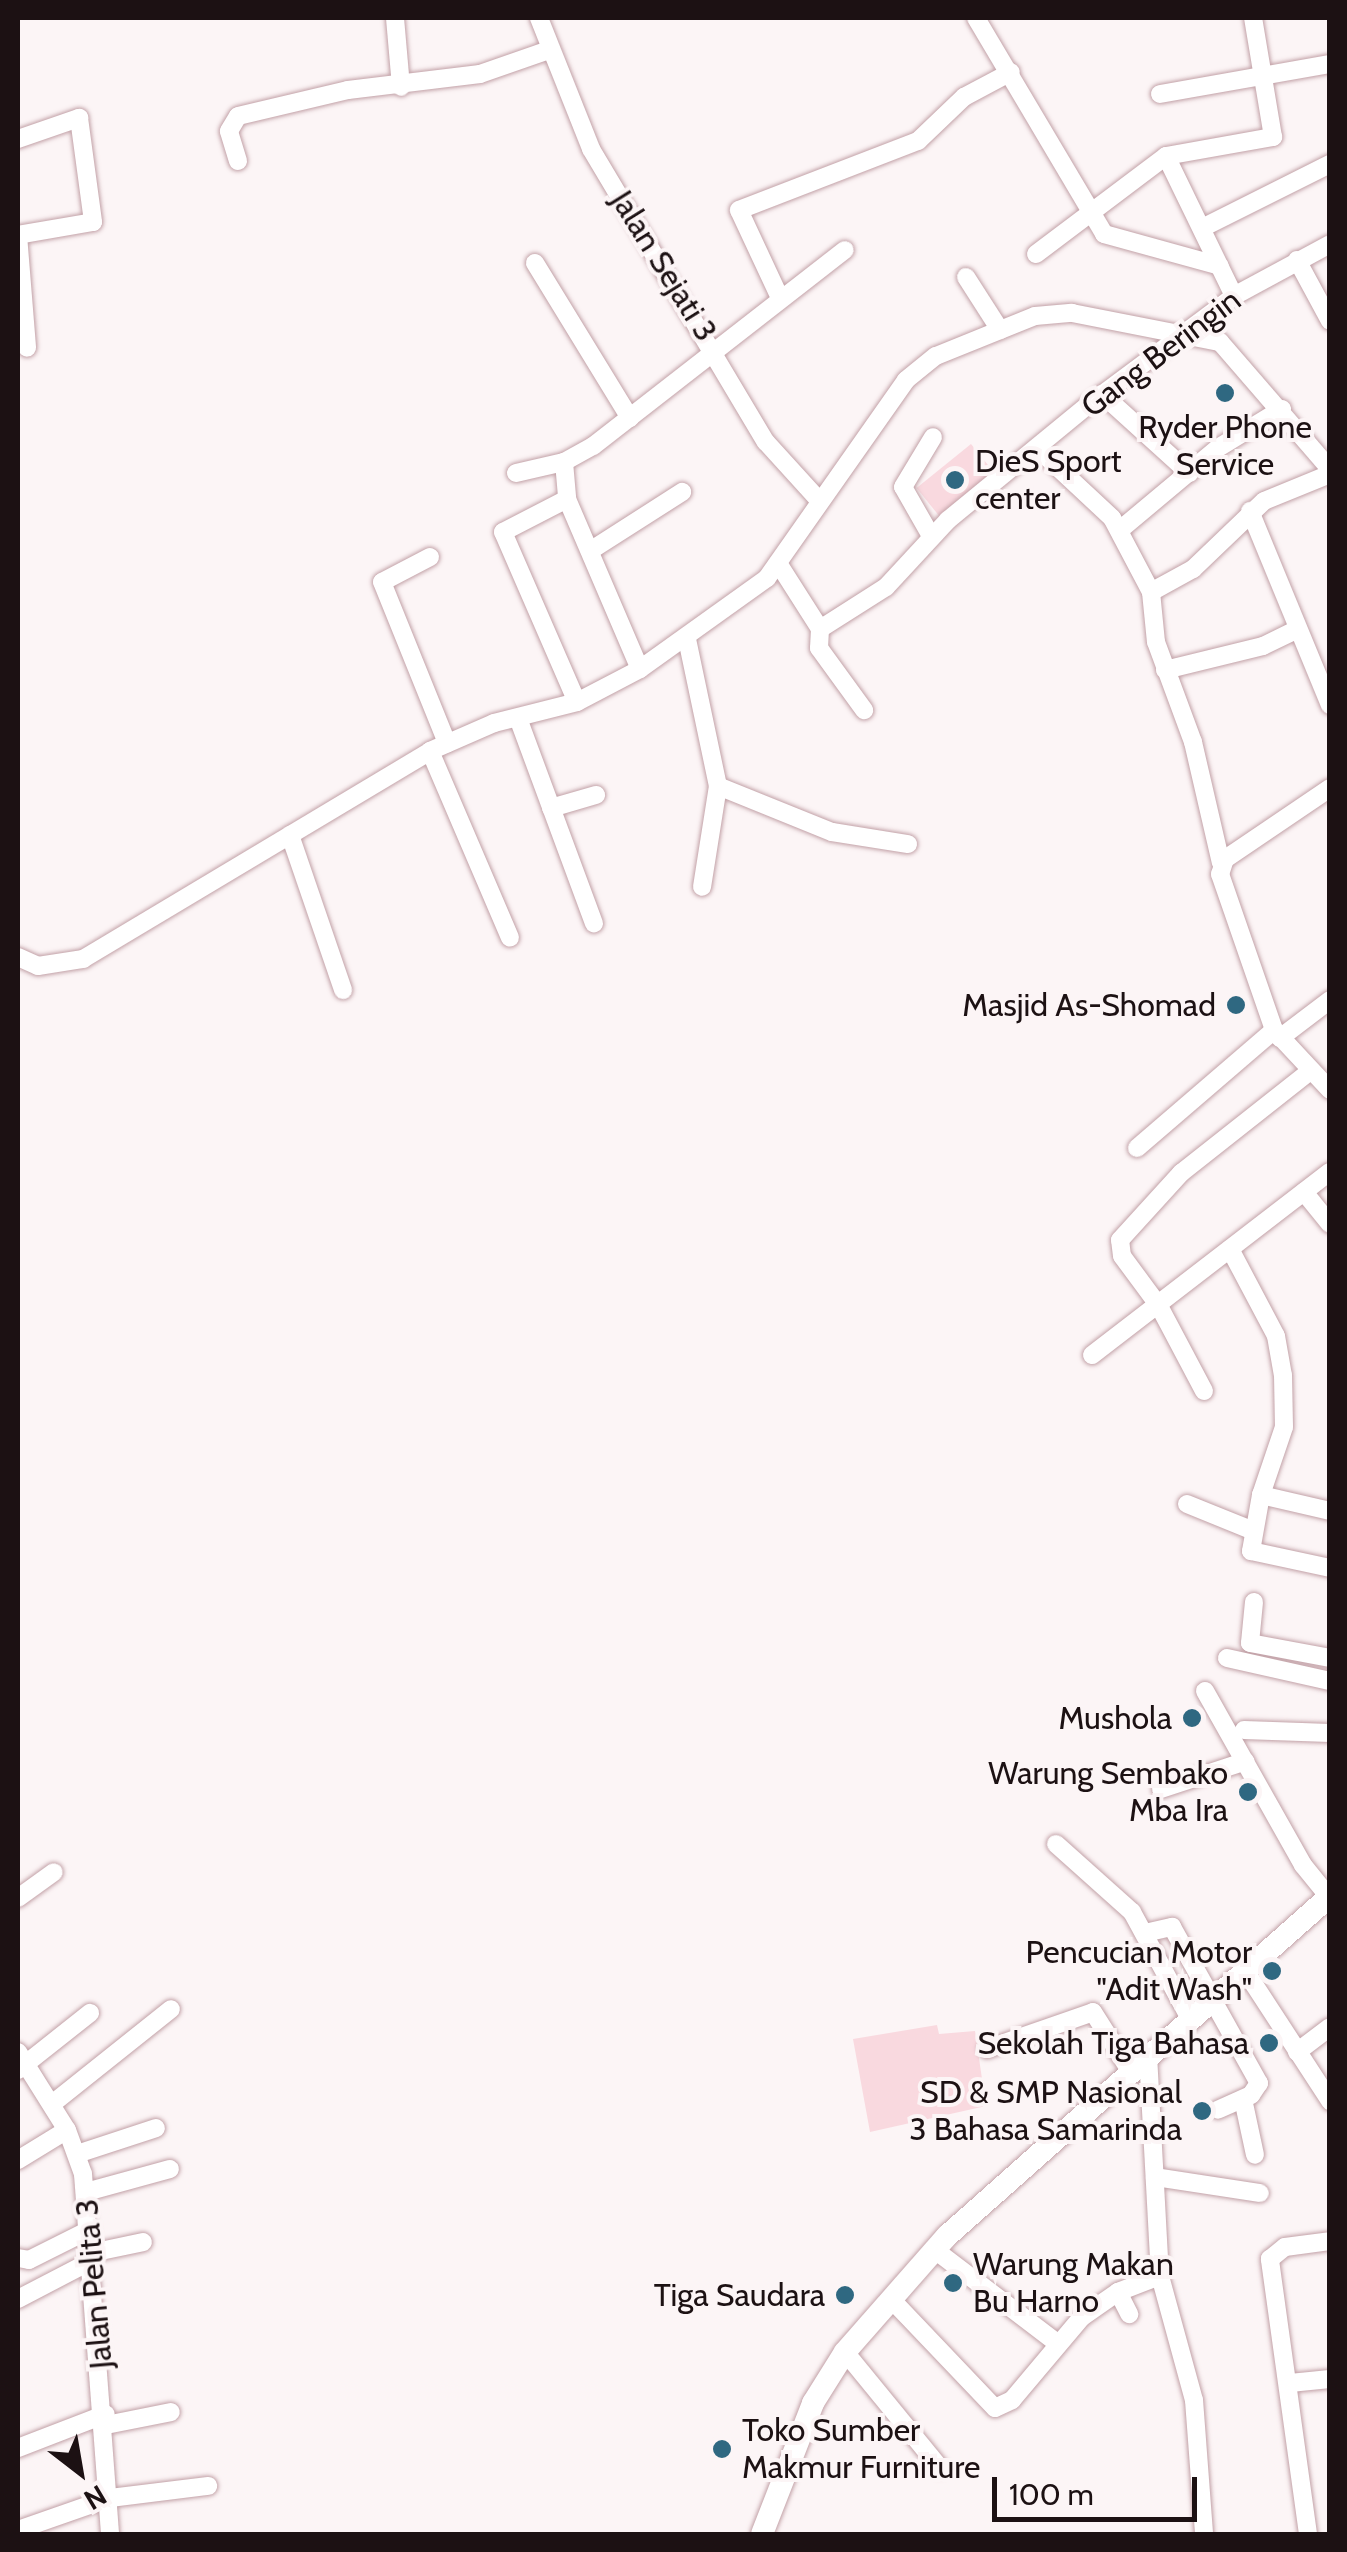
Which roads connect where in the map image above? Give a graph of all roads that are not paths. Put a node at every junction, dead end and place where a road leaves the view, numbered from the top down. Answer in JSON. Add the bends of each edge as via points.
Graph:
{"nodes":[{"id":1,"x":395,"y":18,"type":"edge"},
{"id":2,"x":539,"y":18,"type":"edge"},
{"id":3,"x":1001,"y":18,"type":"edge"},
{"id":4,"x":1252,"y":18,"type":"edge"},
{"id":5,"x":980,"y":23,"type":"edge"},
{"id":6,"x":549,"y":50,"type":"junction"},
{"id":7,"x":1330,"y":64,"type":"edge"},
{"id":8,"x":1263,"y":71,"type":"junction"},
{"id":9,"x":1011,"y":72,"type":"junction"},
{"id":10,"x":401,"y":87,"type":"junction"},
{"id":11,"x":1160,"y":94,"type":"dead end"},
{"id":12,"x":18,"y":139,"type":"edge"},
{"id":13,"x":1166,"y":156,"type":"junction"},
{"id":14,"x":238,"y":161,"type":"dead end"},
{"id":15,"x":1330,"y":164,"type":"edge"},
{"id":16,"x":1092,"y":216,"type":"junction"},
{"id":17,"x":1204,"y":227,"type":"junction"},
{"id":18,"x":18,"y":235,"type":"edge"},
{"id":19,"x":1330,"y":244,"type":"edge"},
{"id":20,"x":845,"y":250,"type":"dead end"},
{"id":21,"x":1036,"y":254,"type":"dead end"},
{"id":22,"x":1297,"y":260,"type":"junction"},
{"id":23,"x":535,"y":263,"type":"dead end"},
{"id":24,"x":1220,"y":266,"type":"junction"},
{"id":25,"x":966,"y":277,"type":"dead end"},
{"id":26,"x":1234,"y":296,"type":"junction"},
{"id":27,"x":780,"y":298,"type":"junction"},
{"id":28,"x":1330,"y":321,"type":"edge"},
{"id":29,"x":1000,"y":330,"type":"junction"},
{"id":30,"x":1190,"y":331,"type":"junction"},
{"id":31,"x":27,"y":348,"type":"dead end"},
{"id":32,"x":718,"y":353,"type":"junction"},
{"id":33,"x":1102,"y":394,"type":"junction"},
{"id":34,"x":1282,"y":409,"type":"junction"},
{"id":35,"x":630,"y":418,"type":"junction"},
{"id":36,"x":933,"y":437,"type":"dead end"},
{"id":37,"x":1038,"y":449,"type":"junction"},
{"id":38,"x":564,"y":462,"type":"junction"},
{"id":39,"x":1330,"y":472,"type":"edge"},
{"id":40,"x":1189,"y":473,"type":"junction"},
{"id":41,"x":516,"y":474,"type":"dead end"},
{"id":42,"x":682,"y":492,"type":"dead end"},
{"id":43,"x":568,"y":498,"type":"junction"},
{"id":44,"x":817,"y":498,"type":"junction"},
{"id":45,"x":1250,"y":512,"type":"junction"},
{"id":46,"x":1121,"y":529,"type":"junction"},
{"id":47,"x":930,"y":536,"type":"junction"},
{"id":48,"x":593,"y":550,"type":"junction"},
{"id":49,"x":430,"y":557,"type":"dead end"},
{"id":50,"x":778,"y":563,"type":"junction"},
{"id":51,"x":1151,"y":592,"type":"junction"},
{"id":52,"x":820,"y":629,"type":"junction"},
{"id":53,"x":1294,"y":630,"type":"junction"},
{"id":54,"x":687,"y":639,"type":"junction"},
{"id":55,"x":640,"y":669,"type":"junction"},
{"id":56,"x":1164,"y":670,"type":"junction"},
{"id":57,"x":577,"y":702,"type":"junction"},
{"id":58,"x":1330,"y":705,"type":"edge"},
{"id":59,"x":864,"y":710,"type":"dead end"},
{"id":60,"x":518,"y":718,"type":"junction"},
{"id":61,"x":438,"y":747,"type":"junction"},
{"id":62,"x":718,"y":786,"type":"junction"},
{"id":63,"x":1330,"y":788,"type":"edge"},
{"id":64,"x":596,"y":794,"type":"dead end"},
{"id":65,"x":551,"y":808,"type":"junction"},
{"id":66,"x":290,"y":835,"type":"junction"},
{"id":67,"x":908,"y":844,"type":"dead end"},
{"id":68,"x":1221,"y":869,"type":"junction"},
{"id":69,"x":702,"y":887,"type":"dead end"},
{"id":70,"x":594,"y":924,"type":"dead end"},
{"id":71,"x":510,"y":938,"type":"dead end"},
{"id":72,"x":18,"y":957,"type":"edge"},
{"id":73,"x":343,"y":990,"type":"dead end"},
{"id":74,"x":1330,"y":1000,"type":"edge"},
{"id":75,"x":1277,"y":1034,"type":"junction"},
{"id":76,"x":1309,"y":1072,"type":"junction"},
{"id":77,"x":1330,"y":1090,"type":"edge"},
{"id":78,"x":1137,"y":1148,"type":"dead end"},
{"id":79,"x":1330,"y":1172,"type":"edge"},
{"id":80,"x":1304,"y":1192,"type":"junction"},
{"id":81,"x":1330,"y":1224,"type":"edge"},
{"id":82,"x":1230,"y":1249,"type":"junction"},
{"id":83,"x":1159,"y":1306,"type":"junction"},
{"id":84,"x":1092,"y":1356,"type":"dead end"},
{"id":85,"x":1204,"y":1391,"type":"dead end"},
{"id":86,"x":1261,"y":1495,"type":"junction"},
{"id":87,"x":1187,"y":1504,"type":"dead end"},
{"id":88,"x":1330,"y":1510,"type":"edge"},
{"id":89,"x":1251,"y":1530,"type":"junction"},
{"id":90,"x":1330,"y":1568,"type":"edge"},
{"id":91,"x":1254,"y":1602,"type":"dead end"},
{"id":92,"x":1227,"y":1658,"type":"dead end"},
{"id":93,"x":1330,"y":1658,"type":"edge"},
{"id":94,"x":1330,"y":1680,"type":"edge"},
{"id":95,"x":1205,"y":1691,"type":"dead end"},
{"id":96,"x":1241,"y":1731,"type":"junction"},
{"id":97,"x":1330,"y":1733,"type":"edge"},
{"id":98,"x":1246,"y":1761,"type":"junction"},
{"id":99,"x":1161,"y":1789,"type":"dead end"},
{"id":100,"x":1056,"y":1844,"type":"dead end"},
{"id":101,"x":54,"y":1872,"type":"dead end"},
{"id":102,"x":1329,"y":1897,"type":"edge"},
{"id":103,"x":18,"y":1898,"type":"edge"},
{"id":104,"x":1145,"y":1933,"type":"junction"},
{"id":105,"x":1244,"y":1969,"type":"junction"},
{"id":106,"x":1213,"y":1996,"type":"junction"},
{"id":107,"x":171,"y":2008,"type":"dead end"},
{"id":108,"x":90,"y":2012,"type":"dead end"},
{"id":109,"x":1190,"y":2017,"type":"junction"},
{"id":110,"x":1330,"y":2027,"type":"edge"},
{"id":111,"x":987,"y":2048,"type":"dead end"},
{"id":112,"x":1297,"y":2052,"type":"junction"},
{"id":113,"x":1139,"y":2062,"type":"junction"},
{"id":114,"x":21,"y":2063,"type":"edge"},
{"id":115,"x":1243,"y":2099,"type":"junction"},
{"id":116,"x":1330,"y":2101,"type":"edge"},
{"id":117,"x":52,"y":2104,"type":"junction"},
{"id":118,"x":1218,"y":2110,"type":"dead end"},
{"id":119,"x":156,"y":2128,"type":"dead end"},
{"id":120,"x":67,"y":2130,"type":"junction"},
{"id":121,"x":77,"y":2154,"type":"junction"},
{"id":122,"x":1255,"y":2155,"type":"dead end"},
{"id":123,"x":18,"y":2160,"type":"edge"},
{"id":124,"x":170,"y":2168,"type":"dead end"},
{"id":125,"x":1155,"y":2176,"type":"junction"},
{"id":126,"x":86,"y":2192,"type":"junction"},
{"id":127,"x":1260,"y":2193,"type":"dead end"},
{"id":128,"x":90,"y":2230,"type":"junction"},
{"id":129,"x":1330,"y":2241,"type":"edge"},
{"id":130,"x":142,"y":2242,"type":"dead end"},
{"id":131,"x":935,"y":2250,"type":"junction"},
{"id":132,"x":91,"y":2257,"type":"junction"},
{"id":133,"x":18,"y":2258,"type":"edge"},
{"id":134,"x":1160,"y":2276,"type":"junction"},
{"id":135,"x":1118,"y":2292,"type":"junction"},
{"id":136,"x":18,"y":2299,"type":"edge"},
{"id":137,"x":892,"y":2300,"type":"junction"},
{"id":138,"x":1129,"y":2314,"type":"dead end"},
{"id":139,"x":1057,"y":2344,"type":"junction"},
{"id":140,"x":845,"y":2352,"type":"junction"},
{"id":141,"x":1330,"y":2379,"type":"edge"},
{"id":142,"x":1290,"y":2383,"type":"junction"},
{"id":143,"x":171,"y":2412,"type":"dead end"},
{"id":144,"x":106,"y":2420,"type":"junction"},
{"id":145,"x":18,"y":2448,"type":"edge"},
{"id":146,"x":940,"y":2468,"type":"dead end"},
{"id":147,"x":208,"y":2486,"type":"dead end"},
{"id":148,"x":110,"y":2498,"type":"junction"},
{"id":149,"x":18,"y":2530,"type":"edge"},
{"id":150,"x":110,"y":2534,"type":"edge"},
{"id":151,"x":762,"y":2534,"type":"edge"},
{"id":152,"x":1204,"y":2534,"type":"edge"},
{"id":153,"x":1308,"y":2534,"type":"edge"}],
"edges":[{"from":1,"to":10,"type":"street"},
{"from":2,"to":6,"type":"street","name":"Jalan Sejati 3"},
{"from":3,"to":5,"type":"street"},
{"from":4,"to":8,"type":"street"},
{"from":5,"to":9,"type":"street"},
{"from":6,"to":10,"type":"street","via":[[508,67]]},
{"from":6,"to":32,"type":"street","name":"Jalan Sejati 3","via":[[591,149]]},
{"from":7,"to":8,"type":"street"},
{"from":8,"to":11,"type":"street"},
{"from":8,"to":13,"type":"street","via":[[1273,137]]},
{"from":9,"to":16,"type":"street"},
{"from":9,"to":27,"type":"street","via":[[964,97],[918,141],[739,210]]},
{"from":10,"to":14,"type":"street","via":[[348,90],[238,116],[229,132]]},
{"from":12,"to":18,"type":"street","via":[[79,118],[93,222]]},
{"from":13,"to":16,"type":"street"},
{"from":13,"to":17,"type":"street"},
{"from":15,"to":17,"type":"street"},
{"from":16,"to":21,"type":"street"},
{"from":16,"to":24,"type":"street","via":[[1113,240]]},
{"from":17,"to":24,"type":"street"},
{"from":18,"to":31,"type":"street"},
{"from":19,"to":22,"type":"street","name":"Gang Beringin"},
{"from":20,"to":27,"type":"street"},
{"from":22,"to":26,"type":"street","name":"Gang Beringin"},
{"from":22,"to":28,"type":"street"},
{"from":23,"to":35,"type":"street"},
{"from":24,"to":26,"type":"street"},
{"from":25,"to":29,"type":"street"},
{"from":26,"to":30,"type":"street","name":"Gang Beringin"},
{"from":27,"to":32,"type":"street"},
{"from":29,"to":30,"type":"street","via":[[1052,312]]},
{"from":29,"to":44,"type":"street","via":[[936,356],[906,380]]},
{"from":30,"to":33,"type":"street","name":"Gang Beringin"},
{"from":30,"to":34,"type":"street","via":[[1232,352]]},
{"from":32,"to":35,"type":"street"},
{"from":32,"to":44,"type":"street","name":"Jalan Sejati 3","via":[[766,442]]},
{"from":33,"to":37,"type":"street","name":"Gang Beringin"},
{"from":33,"to":40,"type":"street"},
{"from":34,"to":39,"type":"street"},
{"from":34,"to":40,"type":"street"},
{"from":35,"to":38,"type":"street"},
{"from":36,"to":47,"type":"street","via":[[903,487]]},
{"from":37,"to":46,"type":"street"},
{"from":37,"to":47,"type":"street","name":"Gang Beringin"},
{"from":38,"to":41,"type":"street"},
{"from":38,"to":43,"type":"street"},
{"from":39,"to":45,"type":"street"},
{"from":40,"to":46,"type":"street"},
{"from":42,"to":48,"type":"street"},
{"from":43,"to":48,"type":"street"},
{"from":43,"to":57,"type":"street","via":[[503,532]]},
{"from":44,"to":50,"type":"street"},
{"from":45,"to":51,"type":"street","via":[[1193,569]]},
{"from":45,"to":53,"type":"street"},
{"from":46,"to":51,"type":"street"},
{"from":47,"to":52,"type":"street","name":"Gang Beringin","via":[[886,587]]},
{"from":48,"to":55,"type":"street"},
{"from":49,"to":61,"type":"street","via":[[382,582]]},
{"from":50,"to":52,"type":"street"},
{"from":50,"to":54,"type":"street","via":[[750,594]]},
{"from":51,"to":56,"type":"street"},
{"from":52,"to":59,"type":"street","via":[[819,648]]},
{"from":53,"to":56,"type":"street","via":[[1253,649]]},
{"from":53,"to":58,"type":"street"},
{"from":54,"to":55,"type":"street"},
{"from":54,"to":62,"type":"street"},
{"from":55,"to":57,"type":"street"},
{"from":56,"to":68,"type":"street","via":[[1194,742]]},
{"from":57,"to":60,"type":"street"},
{"from":60,"to":61,"type":"street"},
{"from":60,"to":65,"type":"street"},
{"from":61,"to":66,"type":"street"},
{"from":61,"to":71,"type":"street"},
{"from":62,"to":67,"type":"street","via":[[832,832]]},
{"from":62,"to":69,"type":"street"},
{"from":63,"to":68,"type":"street"},
{"from":64,"to":65,"type":"street"},
{"from":65,"to":70,"type":"street"},
{"from":66,"to":72,"type":"street","via":[[84,959],[38,966]]},
{"from":66,"to":73,"type":"street"},
{"from":68,"to":75,"type":"street"},
{"from":74,"to":75,"type":"street"},
{"from":75,"to":76,"type":"street"},
{"from":75,"to":78,"type":"street"},
{"from":76,"to":77,"type":"street"},
{"from":76,"to":83,"type":"street","via":[[1181,1173],[1126,1228],[1122,1256]]},
{"from":79,"to":80,"type":"street"},
{"from":80,"to":81,"type":"street"},
{"from":80,"to":82,"type":"street"},
{"from":82,"to":83,"type":"street"},
{"from":82,"to":86,"type":"street","via":[[1276,1336],[1284,1375],[1284,1427]]},
{"from":83,"to":84,"type":"street"},
{"from":83,"to":85,"type":"street"},
{"from":86,"to":88,"type":"street"},
{"from":86,"to":89,"type":"street"},
{"from":87,"to":89,"type":"street"},
{"from":89,"to":90,"type":"street","via":[[1251,1551]]},
{"from":91,"to":93,"type":"street","via":[[1248,1642]]},
{"from":92,"to":94,"type":"street"},
{"from":95,"to":96,"type":"street"},
{"from":96,"to":97,"type":"street"},
{"from":96,"to":98,"type":"street"},
{"from":98,"to":99,"type":"street"},
{"from":98,"to":102,"type":"street","via":[[1303,1864]]},
{"from":100,"to":104,"type":"street","via":[[1132,1912]]},
{"from":101,"to":103,"type":"street"},
{"from":102,"to":105,"type":"main road"},
{"from":104,"to":106,"type":"street","via":[[1172,1927]]},
{"from":104,"to":109,"type":"street"},
{"from":105,"to":106,"type":"main road"},
{"from":105,"to":112,"type":"street"},
{"from":106,"to":109,"type":"main road"},
{"from":106,"to":115,"type":"street","via":[[1259,2083]]},
{"from":107,"to":117,"type":"street"},
{"from":108,"to":114,"type":"street"},
{"from":109,"to":113,"type":"main road"},
{"from":110,"to":112,"type":"street"},
{"from":111,"to":113,"type":"street","via":[[1093,2012]]},
{"from":112,"to":116,"type":"street"},
{"from":113,"to":125,"type":"street"},
{"from":113,"to":131,"type":"main road"},
{"from":114,"to":117,"type":"street","name":"Jalan Pelita 3"},
{"from":115,"to":118,"type":"street"},
{"from":115,"to":122,"type":"street"},
{"from":117,"to":120,"type":"street","name":"Jalan Pelita 3"},
{"from":119,"to":121,"type":"street"},
{"from":120,"to":121,"type":"street","name":"Jalan Pelita 3"},
{"from":120,"to":123,"type":"street"},
{"from":121,"to":126,"type":"street","name":"Jalan Pelita 3"},
{"from":124,"to":126,"type":"street"},
{"from":125,"to":127,"type":"street"},
{"from":125,"to":134,"type":"street"},
{"from":126,"to":128,"type":"street","name":"Jalan Pelita 3"},
{"from":128,"to":132,"type":"street","name":"Jalan Pelita 3"},
{"from":128,"to":133,"type":"street","via":[[29,2260]]},
{"from":129,"to":142,"type":"street","via":[[1284,2247],[1270,2259]]},
{"from":130,"to":132,"type":"street"},
{"from":131,"to":137,"type":"main road"},
{"from":131,"to":139,"type":"street"},
{"from":132,"to":136,"type":"street"},
{"from":132,"to":144,"type":"street","name":"Jalan Pelita 3"},
{"from":134,"to":135,"type":"street"},
{"from":134,"to":152,"type":"street","via":[[1194,2400]]},
{"from":135,"to":138,"type":"street"},
{"from":135,"to":139,"type":"street"},
{"from":137,"to":139,"type":"street","via":[[995,2408],[1012,2400]]},
{"from":137,"to":140,"type":"main road"},
{"from":140,"to":146,"type":"street"},
{"from":140,"to":151,"type":"main road","via":[[798,2434]]},
{"from":141,"to":142,"type":"street"},
{"from":142,"to":153,"type":"street"},
{"from":143,"to":144,"type":"street"},
{"from":144,"to":145,"type":"street"},
{"from":144,"to":148,"type":"street","name":"Jalan Pelita 3"},
{"from":147,"to":148,"type":"street"},
{"from":148,"to":149,"type":"street"},
{"from":148,"to":150,"type":"street","name":"Jalan Pelita 3"}]}
